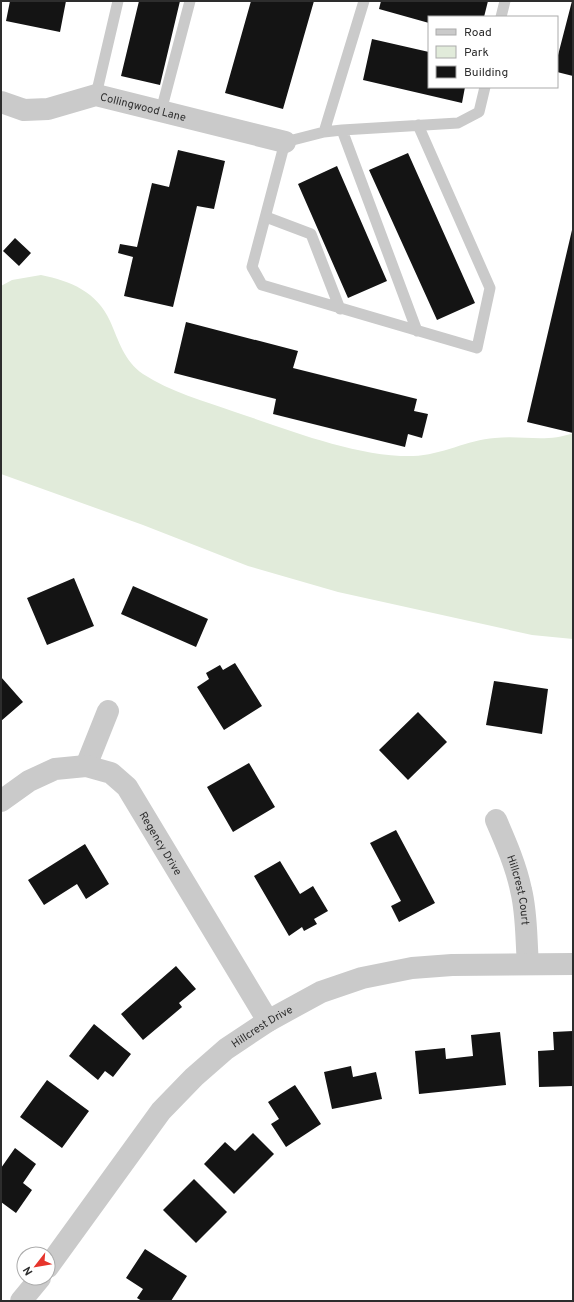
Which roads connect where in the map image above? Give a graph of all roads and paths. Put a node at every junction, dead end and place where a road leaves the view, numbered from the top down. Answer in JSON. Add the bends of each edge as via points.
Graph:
{"nodes":[{"id":1,"x":118,"y":1,"type":"edge"},
{"id":2,"x":190,"y":1,"type":"edge"},
{"id":3,"x":364,"y":1,"type":"edge"},
{"id":4,"x":505,"y":1,"type":"edge"},
{"id":5,"x":501,"y":16,"type":"edge"},
{"id":6,"x":485,"y":88,"type":"edge"},
{"id":7,"x":96,"y":95,"type":"junction"},
{"id":8,"x":1,"y":102,"type":"edge"},
{"id":9,"x":161,"y":111,"type":"junction"},
{"id":10,"x":418,"y":125,"type":"junction"},
{"id":11,"x":342,"y":130,"type":"junction"},
{"id":12,"x":324,"y":132,"type":"junction"},
{"id":13,"x":285,"y":142,"type":"junction"},
{"id":14,"x":266,"y":217,"type":"junction"},
{"id":15,"x":340,"y":308,"type":"junction"},
{"id":16,"x":417,"y":331,"type":"junction"},
{"id":17,"x":108,"y":711,"type":"dead end"},
{"id":18,"x":86,"y":766,"type":"junction"},
{"id":19,"x":1,"y":801,"type":"edge"},
{"id":20,"x":496,"y":820,"type":"dead end"},
{"id":21,"x":528,"y":964,"type":"junction"},
{"id":22,"x":573,"y":964,"type":"edge"},
{"id":23,"x":268,"y":1021,"type":"junction"},
{"id":24,"x":56,"y":1256,"type":"edge"},
{"id":25,"x":33,"y":1286,"type":"edge"},
{"id":26,"x":21,"y":1301,"type":"edge"}],
"edges":[{"from":1,"to":7,"type":"lane"},
{"from":2,"to":9,"type":"lane"},
{"from":3,"to":12,"type":"lane"},
{"from":4,"to":5,"type":"lane"},
{"from":6,"to":10,"type":"lane","via":[[479,112],[458,123]]},
{"from":7,"to":8,"type":"street","name":"Collingwood Lane","via":[[48,109],[24,110]]},
{"from":7,"to":9,"type":"street","name":"Collingwood Lane"},
{"from":9,"to":13,"type":"street","name":"Collingwood Lane"},
{"from":10,"to":11,"type":"lane"},
{"from":10,"to":16,"type":"lane","via":[[490,288],[477,348]]},
{"from":11,"to":12,"type":"lane"},
{"from":11,"to":16,"type":"lane"},
{"from":12,"to":13,"type":"lane"},
{"from":13,"to":14,"type":"lane"},
{"from":14,"to":15,"type":"lane","via":[[311,234]]},
{"from":14,"to":15,"type":"lane","via":[[252,268],[262,285]]},
{"from":15,"to":16,"type":"lane"},
{"from":17,"to":18,"type":"street"},
{"from":18,"to":19,"type":"street","name":"Regency Drive","via":[[55,769],[29,781]]},
{"from":18,"to":23,"type":"street","name":"Regency Drive","via":[[112,773],[127,787]]},
{"from":20,"to":21,"type":"street","name":"Hillcrest Court","via":[[522,891]]},
{"from":21,"to":22,"type":"street","name":"Hillcrest Drive"},
{"from":21,"to":23,"type":"street","name":"Hillcrest Drive","via":[[412,968],[362,978],[321,992]]},
{"from":23,"to":24,"type":"street","name":"Hillcrest Drive","via":[[226,1049],[194,1077],[162,1111]]},
{"from":25,"to":26,"type":"street"}]}
